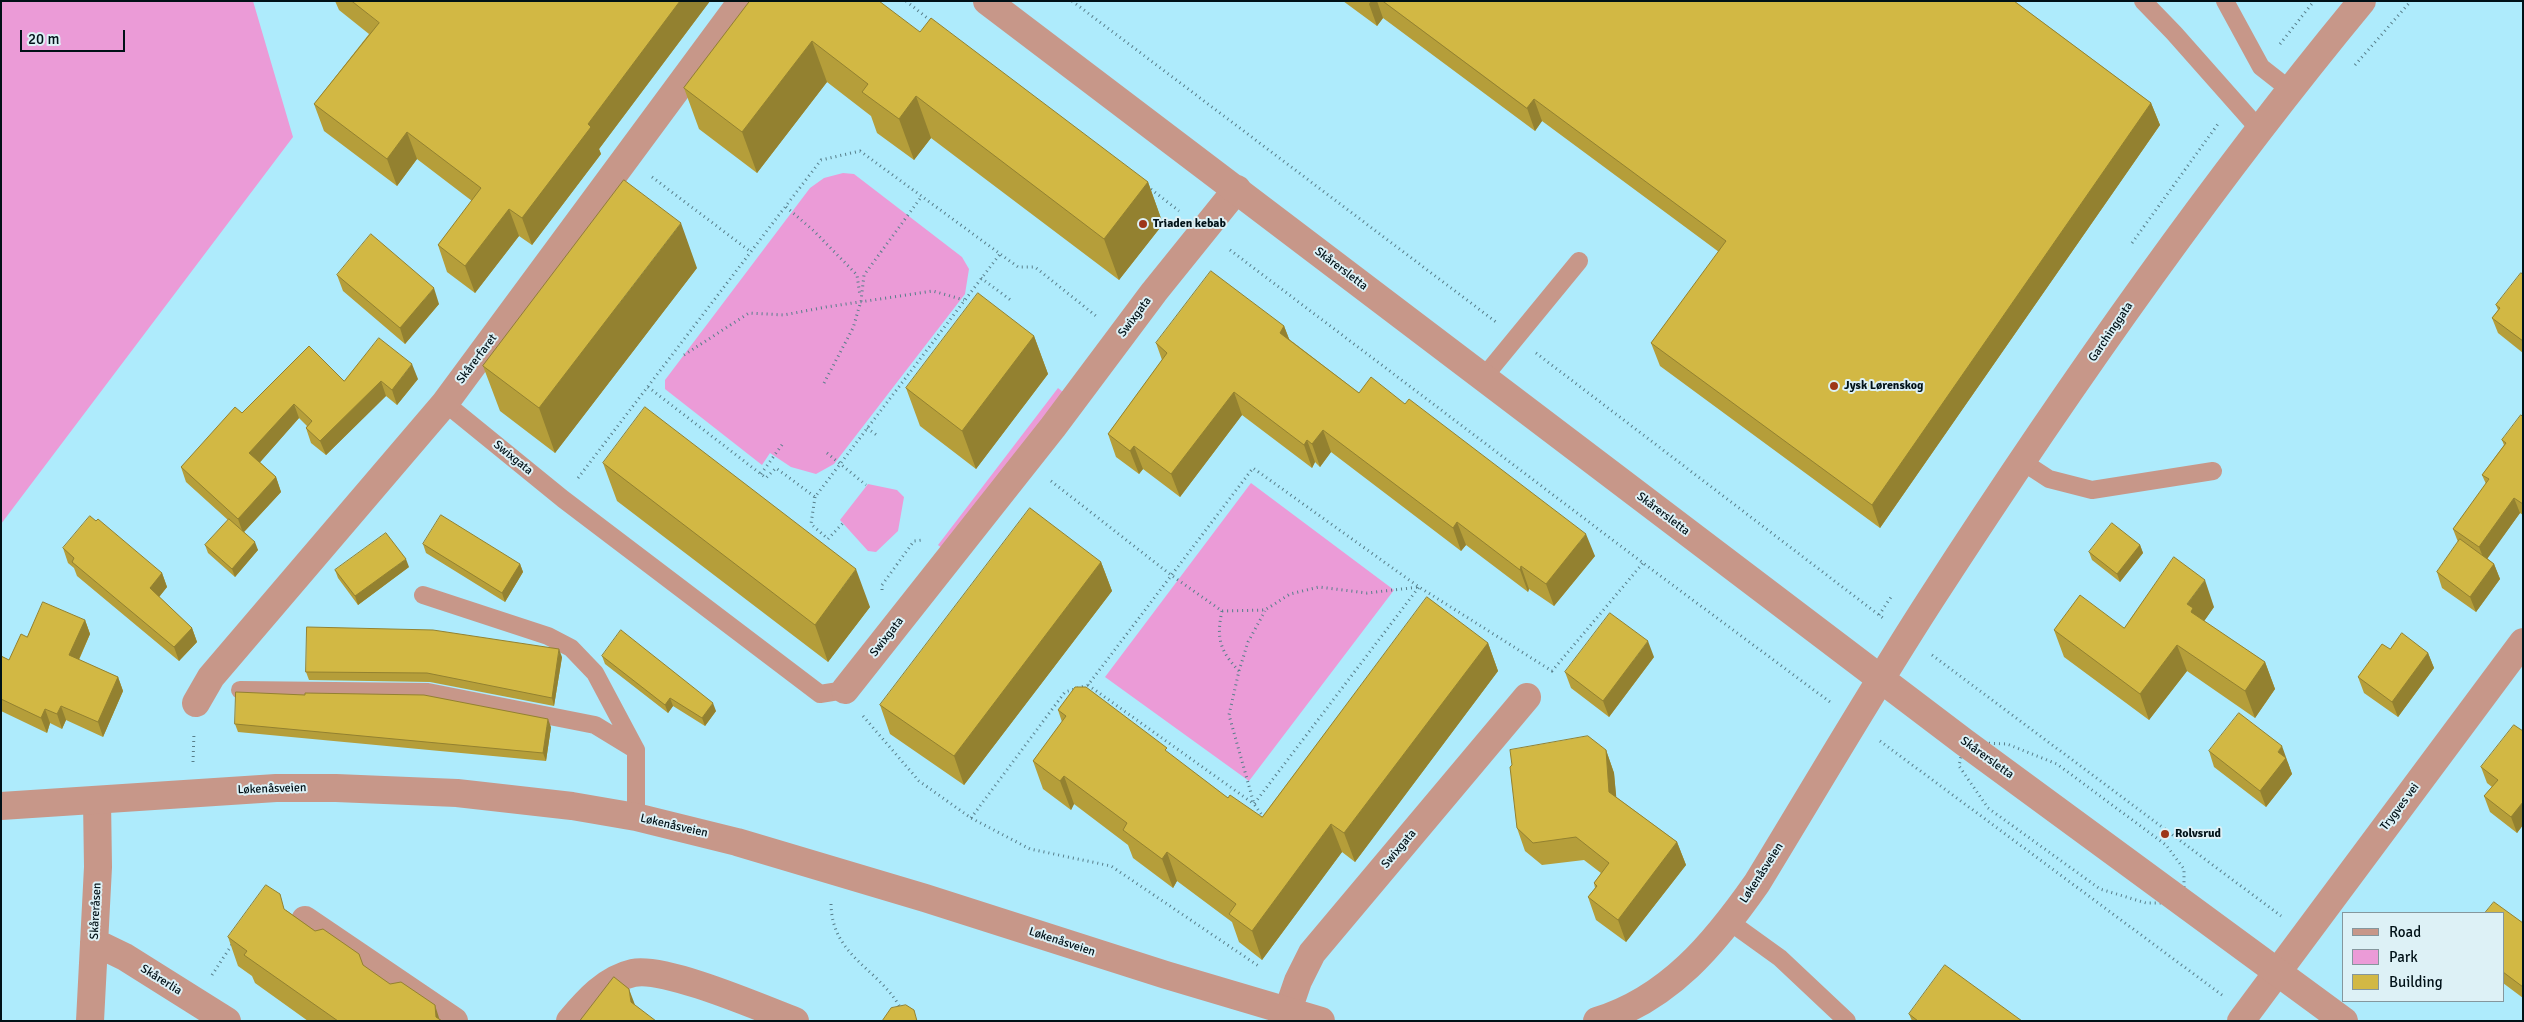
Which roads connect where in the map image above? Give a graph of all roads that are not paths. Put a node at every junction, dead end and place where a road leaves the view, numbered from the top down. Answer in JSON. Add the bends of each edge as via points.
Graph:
{"nodes":[{"id":1,"x":742,"y":1,"type":"edge"},
{"id":2,"x":987,"y":1,"type":"edge"},
{"id":3,"x":2143,"y":1,"type":"edge"},
{"id":4,"x":2225,"y":1,"type":"edge"},
{"id":5,"x":2362,"y":1,"type":"edge"},
{"id":6,"x":2289,"y":89,"type":"junction"},
{"id":7,"x":2259,"y":129,"type":"junction"},
{"id":8,"x":1237,"y":190,"type":"junction"},
{"id":9,"x":1579,"y":261,"type":"dead end"},
{"id":10,"x":1483,"y":378,"type":"junction"},
{"id":11,"x":445,"y":403,"type":"junction"},
{"id":12,"x":2022,"y":462,"type":"junction"},
{"id":13,"x":2213,"y":471,"type":"dead end"},
{"id":14,"x":424,"y":595,"type":"dead end"},
{"id":15,"x":2523,"y":642,"type":"edge"},
{"id":16,"x":1881,"y":678,"type":"junction"},
{"id":17,"x":240,"y":690,"type":"edge"},
{"id":18,"x":1527,"y":697,"type":"dead end"},
{"id":19,"x":852,"y":700,"type":"joint"},
{"id":20,"x":196,"y":703,"type":"road end"},
{"id":21,"x":636,"y":750,"type":"junction"},
{"id":22,"x":97,"y":800,"type":"junction"},
{"id":23,"x":1,"y":806,"type":"edge"},
{"id":24,"x":636,"y":817,"type":"junction"},
{"id":25,"x":306,"y":920,"type":"dead end"},
{"id":26,"x":1730,"y":922,"type":"junction"},
{"id":27,"x":94,"y":942,"type":"junction"},
{"id":28,"x":2277,"y":973,"type":"junction"},
{"id":29,"x":1288,"y":1010,"type":"junction"},
{"id":30,"x":2244,"y":1017,"type":"edge"},
{"id":31,"x":90,"y":1021,"type":"edge"},
{"id":32,"x":227,"y":1021,"type":"edge"},
{"id":33,"x":454,"y":1021,"type":"edge"},
{"id":34,"x":570,"y":1021,"type":"edge"},
{"id":35,"x":795,"y":1021,"type":"edge"},
{"id":36,"x":1321,"y":1021,"type":"edge"},
{"id":37,"x":1597,"y":1021,"type":"edge"},
{"id":38,"x":1847,"y":1021,"type":"edge"},
{"id":39,"x":2344,"y":1021,"type":"edge"}],
"edges":[{"from":1,"to":11,"type":"street","name":"Skårerfaret"},
{"from":2,"to":8,"type":"street","name":"Skårersletta"},
{"from":3,"to":7,"type":"lane"},
{"from":4,"to":6,"type":"lane","via":[[2262,67]]},
{"from":5,"to":6,"type":"street","name":"Garchinggata"},
{"from":6,"to":7,"type":"street","name":"Garchinggata"},
{"from":7,"to":12,"type":"street","name":"Garchinggata","via":[[2127,308]]},
{"from":8,"to":10,"type":"street","name":"Skårersletta"},
{"from":8,"to":19,"type":"street","name":"Swixgata","via":[[1154,292],[1025,461]]},
{"from":9,"to":10,"type":"lane"},
{"from":10,"to":16,"type":"street","name":"Skårersletta"},
{"from":11,"to":19,"type":"lane","name":"Swixgata","via":[[563,499],[820,694]]},
{"from":11,"to":20,"type":"street","name":"Skårerfaret","via":[[211,676]]},
{"from":12,"to":13,"type":"lane","via":[[2049,480],[2092,490]]},
{"from":12,"to":16,"type":"street","name":"Garchinggata"},
{"from":14,"to":21,"type":"lane","via":[[548,636],[572,648],[595,673]]},
{"from":15,"to":28,"type":"street","name":"Trygves vei"},
{"from":16,"to":26,"type":"street","name":"Løkenåsveien"},
{"from":16,"to":28,"type":"street","name":"Skårersletta"},
{"from":17,"to":21,"type":"lane","via":[[428,692],[594,725]]},
{"from":18,"to":29,"type":"street","name":"Swixgata","via":[[1312,953]]},
{"from":21,"to":24,"type":"lane"},
{"from":22,"to":23,"type":"street","name":"Løkenåsveien"},
{"from":22,"to":24,"type":"street","name":"Løkenåsveien","via":[[276,788],[354,788],[492,797]]},
{"from":22,"to":27,"type":"street","name":"Skåreråsen"},
{"from":24,"to":29,"type":"street","name":"Løkenåsveien","via":[[838,871],[1166,975]]},
{"from":25,"to":33,"type":"street"},
{"from":26,"to":37,"type":"street","name":"Løkenåsveien","via":[[1686,969],[1658,992],[1623,1013]]},
{"from":26,"to":38,"type":"lane","via":[[1780,958]]},
{"from":27,"to":31,"type":"street","name":"Skåreråsen"},
{"from":27,"to":32,"type":"street","name":"Skårerlia","via":[[125,957]]},
{"from":28,"to":30,"type":"street","name":"Trygves vei"},
{"from":28,"to":39,"type":"street","name":"Skårersletta"},
{"from":29,"to":36,"type":"street","name":"Løkenåsveien"},
{"from":34,"to":35,"type":"street","via":[[590,998],[613,981],[634,972],[663,974]]}]}
